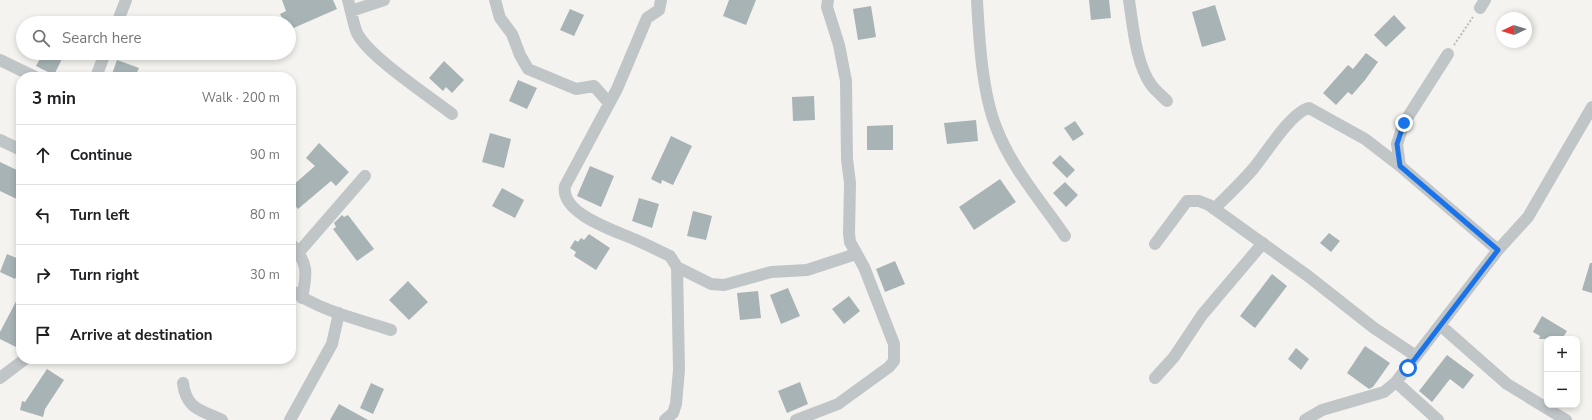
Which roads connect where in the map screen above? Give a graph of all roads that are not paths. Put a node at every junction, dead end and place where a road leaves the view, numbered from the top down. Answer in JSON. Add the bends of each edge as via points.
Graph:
{"nodes":[{"id":1,"x":126,"y":0,"type":"edge"},
{"id":2,"x":384,"y":0,"type":"edge"},
{"id":3,"x":495,"y":0,"type":"edge"},
{"id":4,"x":661,"y":0,"type":"edge"},
{"id":5,"x":828,"y":0,"type":"edge"},
{"id":6,"x":977,"y":0,"type":"edge"},
{"id":7,"x":1129,"y":0,"type":"edge"},
{"id":8,"x":350,"y":6,"type":"edge"},
{"id":9,"x":120,"y":16,"type":"edge"},
{"id":10,"x":1448,"y":54,"type":"road end"},
{"id":11,"x":0,"y":60,"type":"edge"},
{"id":12,"x":102,"y":60,"type":"edge"},
{"id":13,"x":25,"y":72,"type":"edge"},
{"id":14,"x":98,"y":72,"type":"edge"},
{"id":15,"x":1167,"y":101,"type":"dead end"},
{"id":16,"x":609,"y":103,"type":"junction"},
{"id":17,"x":1592,"y":107,"type":"edge"},
{"id":18,"x":452,"y":114,"type":"dead end"},
{"id":19,"x":0,"y":140,"type":"edge"},
{"id":20,"x":16,"y":148,"type":"edge"},
{"id":21,"x":1400,"y":166,"type":"junction"},
{"id":22,"x":365,"y":176,"type":"dead end"},
{"id":23,"x":1214,"y":209,"type":"junction"},
{"id":24,"x":1065,"y":236,"type":"dead end"},
{"id":25,"x":1263,"y":243,"type":"junction"},
{"id":26,"x":1155,"y":244,"type":"dead end"},
{"id":27,"x":296,"y":247,"type":"edge"},
{"id":28,"x":296,"y":250,"type":"edge"},
{"id":29,"x":1498,"y":250,"type":"junction"},
{"id":30,"x":856,"y":254,"type":"junction"},
{"id":31,"x":677,"y":267,"type":"junction"},
{"id":32,"x":296,"y":294,"type":"edge"},
{"id":33,"x":302,"y":298,"type":"junction"},
{"id":34,"x":339,"y":313,"type":"junction"},
{"id":35,"x":1440,"y":325,"type":"junction"},
{"id":36,"x":392,"y":330,"type":"dead end"},
{"id":37,"x":1416,"y":356,"type":"junction"},
{"id":38,"x":18,"y":364,"type":"edge"},
{"id":39,"x":0,"y":378,"type":"edge"},
{"id":40,"x":1155,"y":378,"type":"dead end"},
{"id":41,"x":1396,"y":382,"type":"junction"},
{"id":42,"x":183,"y":383,"type":"dead end"},
{"id":43,"x":222,"y":420,"type":"edge"},
{"id":44,"x":290,"y":420,"type":"edge"},
{"id":45,"x":665,"y":420,"type":"edge"},
{"id":46,"x":796,"y":420,"type":"edge"},
{"id":47,"x":1305,"y":420,"type":"edge"},
{"id":48,"x":1438,"y":420,"type":"edge"},
{"id":49,"x":1566,"y":420,"type":"edge"}],
"edges":[{"from":1,"to":9,"type":"street"},
{"from":2,"to":8,"type":"street"},
{"from":3,"to":16,"type":"street","via":[[500,18],[512,34],[528,69],[576,89],[594,86]]},
{"from":4,"to":16,"type":"street","via":[[660,10],[647,18]]},
{"from":5,"to":30,"type":"street","via":[[827,7],[839,45],[846,81],[849,232],[850,242]]},
{"from":6,"to":24,"type":"street","via":[[985,78],[996,126],[1011,157]]},
{"from":7,"to":15,"type":"street","via":[[1140,59],[1151,85]]},
{"from":8,"to":18,"type":"street","via":[[357,32],[375,55]]},
{"from":10,"to":21,"type":"street","via":[[1404,123],[1397,144]]},
{"from":11,"to":13,"type":"street"},
{"from":12,"to":14,"type":"street"},
{"from":16,"to":31,"type":"street","via":[[565,186],[566,197],[578,212],[606,228],[670,256]]},
{"from":17,"to":29,"type":"street","via":[[1539,201]]},
{"from":19,"to":20,"type":"street"},
{"from":21,"to":23,"type":"street","via":[[1365,139],[1308,108],[1299,113],[1253,169]]},
{"from":21,"to":29,"type":"street"},
{"from":22,"to":27,"type":"street"},
{"from":23,"to":25,"type":"street"},
{"from":23,"to":26,"type":"street","via":[[1199,200],[1187,201]]},
{"from":25,"to":37,"type":"street","via":[[1374,328]]},
{"from":25,"to":40,"type":"street","via":[[1202,315],[1174,357]]},
{"from":28,"to":33,"type":"street","via":[[306,271]]},
{"from":29,"to":35,"type":"street"},
{"from":30,"to":31,"type":"street","via":[[807,270],[771,272],[724,285],[711,284]]},
{"from":30,"to":46,"type":"street","via":[[864,267],[890,331],[894,344],[894,361],[889,368],[838,404]]},
{"from":31,"to":45,"type":"street","via":[[679,370],[676,404],[673,413]]},
{"from":32,"to":33,"type":"street"},
{"from":33,"to":34,"type":"street"},
{"from":34,"to":36,"type":"street"},
{"from":34,"to":44,"type":"street","via":[[332,344]]},
{"from":35,"to":37,"type":"street"},
{"from":35,"to":49,"type":"street","via":[[1507,384]]},
{"from":37,"to":41,"type":"street"},
{"from":38,"to":39,"type":"street"},
{"from":41,"to":47,"type":"street","via":[[1384,392],[1322,410]]},
{"from":41,"to":48,"type":"street"},
{"from":42,"to":43,"type":"street","via":[[188,402]]}]}
